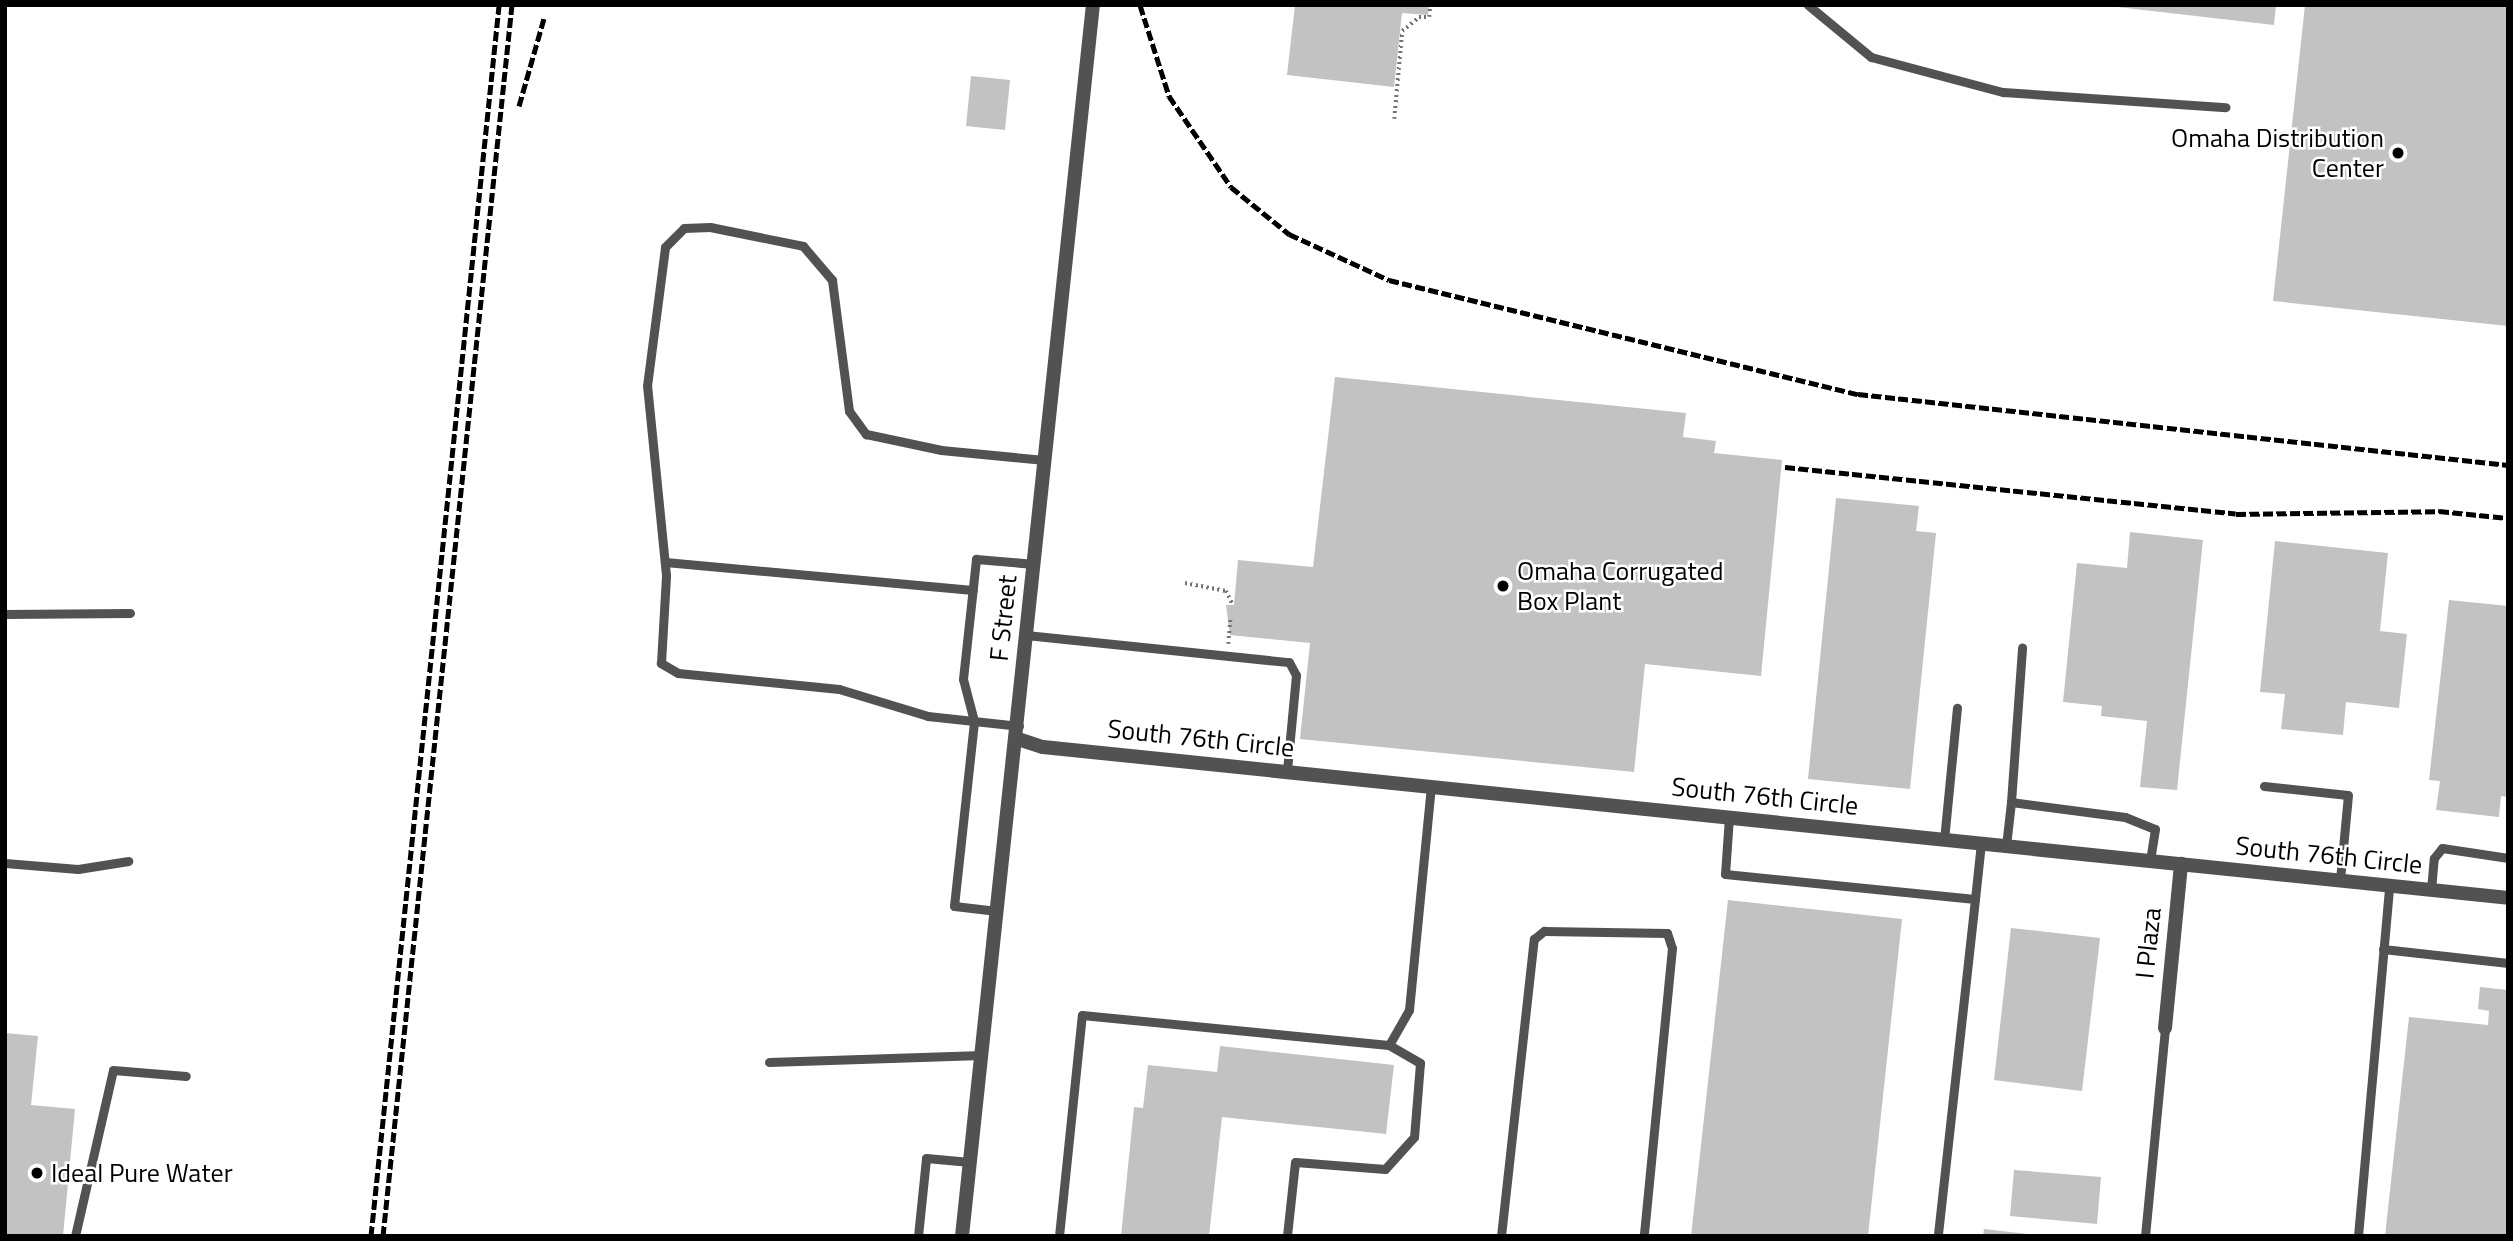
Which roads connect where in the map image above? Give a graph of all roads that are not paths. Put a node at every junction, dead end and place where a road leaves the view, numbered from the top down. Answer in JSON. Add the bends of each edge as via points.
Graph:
{"nodes":[{"id":1,"x":1093,"y":5,"type":"edge"},
{"id":2,"x":1808,"y":5,"type":"edge"},
{"id":3,"x":2225,"y":107,"type":"dead end"},
{"id":4,"x":1045,"y":460,"type":"junction"},
{"id":5,"x":665,"y":562,"type":"junction"},
{"id":6,"x":1034,"y":564,"type":"junction"},
{"id":7,"x":973,"y":590,"type":"junction"},
{"id":8,"x":130,"y":613,"type":"dead end"},
{"id":9,"x":5,"y":614,"type":"edge"},
{"id":10,"x":1026,"y":635,"type":"junction"},
{"id":11,"x":2022,"y":647,"type":"dead end"},
{"id":12,"x":1957,"y":708,"type":"dead end"},
{"id":13,"x":974,"y":721,"type":"junction"},
{"id":14,"x":1018,"y":732,"type":"junction"},
{"id":15,"x":1287,"y":771,"type":"junction"},
{"id":16,"x":1431,"y":786,"type":"junction"},
{"id":17,"x":2264,"y":786,"type":"dead end"},
{"id":18,"x":2011,"y":802,"type":"junction"},
{"id":19,"x":1729,"y":817,"type":"junction"},
{"id":20,"x":1944,"y":839,"type":"junction"},
{"id":21,"x":1981,"y":843,"type":"junction"},
{"id":22,"x":2006,"y":846,"type":"junction"},
{"id":23,"x":2508,"y":858,"type":"edge"},
{"id":24,"x":128,"y":861,"type":"dead end"},
{"id":25,"x":2150,"y":861,"type":"junction"},
{"id":26,"x":5,"y":863,"type":"edge"},
{"id":27,"x":2181,"y":864,"type":"junction"},
{"id":28,"x":2340,"y":880,"type":"junction"},
{"id":29,"x":2389,"y":886,"type":"junction"},
{"id":30,"x":2431,"y":890,"type":"junction"},
{"id":31,"x":2508,"y":898,"type":"edge"},
{"id":32,"x":1975,"y":900,"type":"junction"},
{"id":33,"x":997,"y":911,"type":"junction"},
{"id":34,"x":2383,"y":949,"type":"junction"},
{"id":35,"x":2508,"y":962,"type":"edge"},
{"id":36,"x":2165,"y":1028,"type":"joint"},
{"id":37,"x":1389,"y":1045,"type":"junction"},
{"id":38,"x":982,"y":1055,"type":"junction"},
{"id":39,"x":769,"y":1062,"type":"dead end"},
{"id":40,"x":186,"y":1076,"type":"dead end"},
{"id":41,"x":970,"y":1162,"type":"junction"},
{"id":42,"x":75,"y":1236,"type":"edge"},
{"id":43,"x":918,"y":1236,"type":"edge"},
{"id":44,"x":962,"y":1236,"type":"edge"},
{"id":45,"x":1059,"y":1236,"type":"edge"},
{"id":46,"x":1287,"y":1236,"type":"edge"},
{"id":47,"x":1501,"y":1236,"type":"edge"},
{"id":48,"x":1644,"y":1236,"type":"edge"},
{"id":49,"x":1938,"y":1236,"type":"edge"},
{"id":50,"x":2145,"y":1236,"type":"edge"},
{"id":51,"x":2358,"y":1236,"type":"edge"}],
"edges":[{"from":1,"to":4,"type":"street","name":"F Street"},
{"from":2,"to":3,"type":"lane","via":[[1871,57],[2003,92]]},
{"from":4,"to":5,"type":"lane","via":[[941,450],[866,434],[849,411],[832,280],[803,246],[721,229],[684,228],[665,247],[647,386]]},
{"from":4,"to":6,"type":"street","name":"F Street"},
{"from":5,"to":7,"type":"lane"},
{"from":5,"to":13,"type":"lane","via":[[661,663],[678,673],[839,689],[928,716]]},
{"from":6,"to":7,"type":"lane","via":[[976,559]]},
{"from":6,"to":10,"type":"street","name":"F Street"},
{"from":7,"to":13,"type":"lane","via":[[963,679]]},
{"from":8,"to":9,"type":"lane"},
{"from":10,"to":14,"type":"street","name":"F Street"},
{"from":10,"to":15,"type":"lane","via":[[1289,662],[1296,675]]},
{"from":11,"to":18,"type":"lane"},
{"from":12,"to":20,"type":"lane"},
{"from":13,"to":14,"type":"lane"},
{"from":13,"to":33,"type":"lane","via":[[954,906]]},
{"from":14,"to":15,"type":"street","name":"South 76th Circle","via":[[1043,747]]},
{"from":14,"to":33,"type":"street","name":"F Street"},
{"from":15,"to":16,"type":"street","name":"South 76th Circle"},
{"from":16,"to":19,"type":"street","name":"South 76th Circle"},
{"from":16,"to":37,"type":"lane","via":[[1409,1010]]},
{"from":17,"to":28,"type":"lane","via":[[2348,795]]},
{"from":18,"to":22,"type":"lane"},
{"from":18,"to":25,"type":"lane","via":[[2125,817],[2155,829]]},
{"from":19,"to":20,"type":"street","name":"South 76th Circle"},
{"from":19,"to":32,"type":"lane","via":[[1725,874]]},
{"from":20,"to":21,"type":"street","name":"South 76th Circle"},
{"from":21,"to":22,"type":"street","name":"South 76th Circle"},
{"from":21,"to":32,"type":"lane"},
{"from":22,"to":25,"type":"street","name":"South 76th Circle"},
{"from":23,"to":30,"type":"lane","via":[[2442,848],[2434,859]]},
{"from":24,"to":26,"type":"lane","via":[[78,869]]},
{"from":25,"to":27,"type":"street","name":"South 76th Circle"},
{"from":27,"to":28,"type":"street","name":"South 76th Circle"},
{"from":27,"to":36,"type":"street","name":"I Plaza"},
{"from":28,"to":29,"type":"street","name":"South 76th Circle"},
{"from":29,"to":30,"type":"street","name":"South 76th Circle"},
{"from":29,"to":34,"type":"lane"},
{"from":30,"to":31,"type":"street","name":"South 76th Circle"},
{"from":32,"to":49,"type":"lane"},
{"from":33,"to":38,"type":"street","name":"F Street"},
{"from":34,"to":35,"type":"lane"},
{"from":34,"to":51,"type":"lane"},
{"from":36,"to":50,"type":"lane"},
{"from":37,"to":45,"type":"lane","via":[[1082,1015]]},
{"from":37,"to":46,"type":"lane","via":[[1420,1063],[1414,1137],[1385,1169],[1295,1162]]},
{"from":38,"to":39,"type":"lane"},
{"from":38,"to":41,"type":"street","name":"F Street"},
{"from":40,"to":42,"type":"lane","via":[[113,1070]]},
{"from":41,"to":43,"type":"lane","via":[[926,1158]]},
{"from":41,"to":44,"type":"street","name":"F Street"},
{"from":47,"to":48,"type":"lane","via":[[1535,939],[1544,931],[1667,933],[1672,948]]}]}
